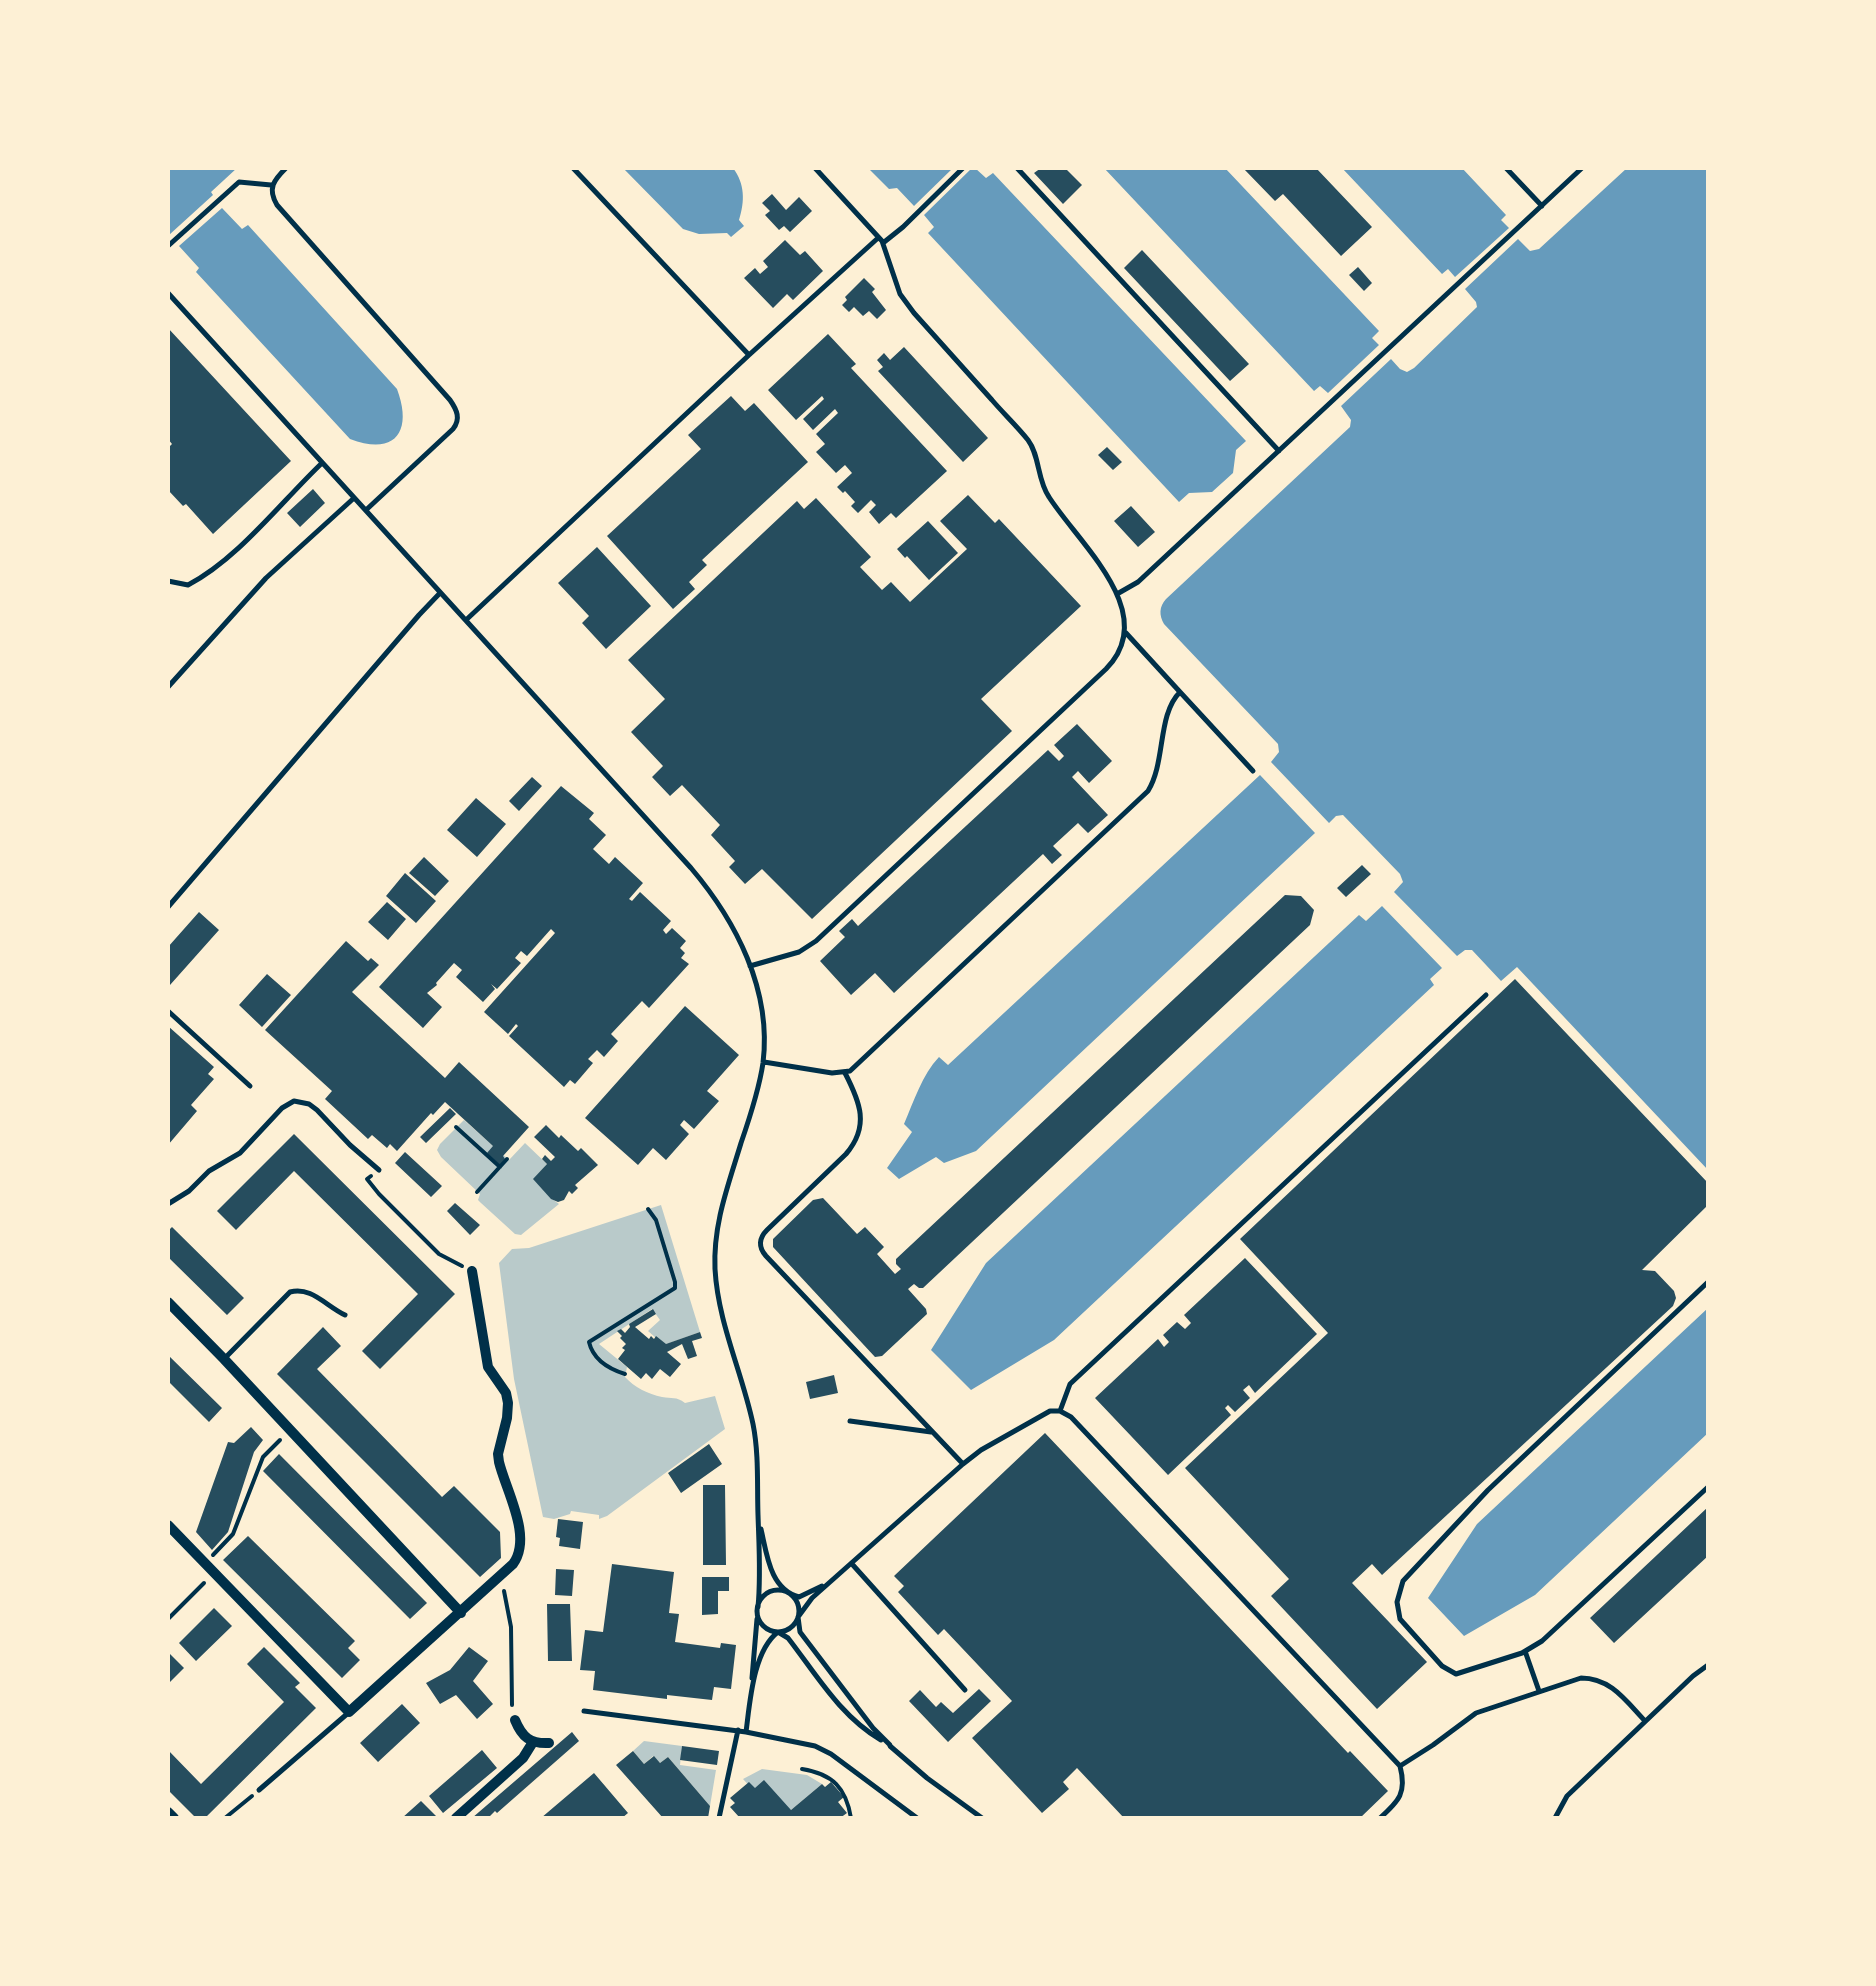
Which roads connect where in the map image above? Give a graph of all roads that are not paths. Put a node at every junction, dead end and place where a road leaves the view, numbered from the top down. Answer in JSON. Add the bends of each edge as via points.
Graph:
{"nodes":[{"id":1,"x":286,"y":168,"type":"edge"},
{"id":2,"x":573,"y":168,"type":"edge"},
{"id":3,"x":814,"y":168,"type":"edge"},
{"id":4,"x":963,"y":168,"type":"edge"},
{"id":5,"x":1017,"y":168,"type":"edge"},
{"id":6,"x":1506,"y":168,"type":"edge"},
{"id":7,"x":1582,"y":168,"type":"edge"},
{"id":8,"x":271,"y":185,"type":"junction"},
{"id":9,"x":1542,"y":206,"type":"junction"},
{"id":10,"x":881,"y":240,"type":"junction"},
{"id":11,"x":168,"y":246,"type":"edge"},
{"id":12,"x":168,"y":292,"type":"edge"},
{"id":13,"x":748,"y":355,"type":"junction"},
{"id":14,"x":1280,"y":451,"type":"junction"},
{"id":15,"x":322,"y":462,"type":"junction"},
{"id":16,"x":354,"y":498,"type":"junction"},
{"id":17,"x":366,"y":510,"type":"junction"},
{"id":18,"x":168,"y":581,"type":"edge"},
{"id":19,"x":440,"y":593,"type":"junction"},
{"id":20,"x":1117,"y":594,"type":"junction"},
{"id":21,"x":466,"y":620,"type":"junction"},
{"id":22,"x":1126,"y":633,"type":"junction"},
{"id":23,"x":168,"y":687,"type":"edge"},
{"id":24,"x":1180,"y":692,"type":"junction"},
{"id":25,"x":1254,"y":771,"type":"dead end"},
{"id":26,"x":168,"y":907,"type":"edge"},
{"id":27,"x":750,"y":966,"type":"junction"},
{"id":28,"x":1486,"y":996,"type":"dead end"},
{"id":29,"x":168,"y":1011,"type":"edge"},
{"id":30,"x":763,"y":1061,"type":"junction"},
{"id":31,"x":845,"y":1074,"type":"junction"},
{"id":32,"x":250,"y":1086,"type":"dead end"},
{"id":33,"x":378,"y":1170,"type":"road end"},
{"id":34,"x":168,"y":1204,"type":"edge"},
{"id":35,"x":472,"y":1271,"type":"road end"},
{"id":36,"x":1708,"y":1282,"type":"edge"},
{"id":37,"x":168,"y":1302,"type":"edge"},
{"id":38,"x":344,"y":1315,"type":"dead end"},
{"id":39,"x":224,"y":1358,"type":"junction"},
{"id":40,"x":1060,"y":1411,"type":"junction"},
{"id":41,"x":850,"y":1421,"type":"dead end"},
{"id":42,"x":934,"y":1432,"type":"junction"},
{"id":43,"x":963,"y":1464,"type":"junction"},
{"id":44,"x":1708,"y":1487,"type":"edge"},
{"id":45,"x":758,"y":1516,"type":"junction"},
{"id":46,"x":168,"y":1525,"type":"edge"},
{"id":47,"x":852,"y":1564,"type":"junction"},
{"id":48,"x":842,"y":1573,"type":"junction"},
{"id":49,"x":789,"y":1594,"type":"junction"},
{"id":50,"x":758,"y":1609,"type":"junction"},
{"id":51,"x":460,"y":1613,"type":"junction"},
{"id":52,"x":798,"y":1617,"type":"junction"},
{"id":53,"x":778,"y":1632,"type":"junction"},
{"id":54,"x":1525,"y":1651,"type":"junction"},
{"id":55,"x":1707,"y":1665,"type":"edge"},
{"id":56,"x":752,"y":1690,"type":"junction"},
{"id":57,"x":965,"y":1690,"type":"dead end"},
{"id":58,"x":1539,"y":1691,"type":"junction"},
{"id":59,"x":584,"y":1711,"type":"dead end"},
{"id":60,"x":349,"y":1712,"type":"junction"},
{"id":61,"x":515,"y":1720,"type":"road end"},
{"id":62,"x":1645,"y":1721,"type":"junction"},
{"id":63,"x":742,"y":1731,"type":"junction"},
{"id":64,"x":533,"y":1742,"type":"junction"},
{"id":65,"x":549,"y":1743,"type":"dead end"},
{"id":66,"x":890,"y":1745,"type":"junction"},
{"id":67,"x":1400,"y":1766,"type":"junction"},
{"id":68,"x":259,"y":1790,"type":"road end"},
{"id":69,"x":168,"y":1812,"type":"edge"},
{"id":70,"x":174,"y":1818,"type":"edge"},
{"id":71,"x":456,"y":1818,"type":"edge"},
{"id":72,"x":718,"y":1818,"type":"edge"},
{"id":73,"x":918,"y":1818,"type":"edge"},
{"id":74,"x":982,"y":1818,"type":"edge"},
{"id":75,"x":1380,"y":1818,"type":"edge"},
{"id":76,"x":1555,"y":1818,"type":"edge"}],
"edges":[{"from":1,"to":8,"type":"lane"},
{"from":2,"to":13,"type":"lane"},
{"from":3,"to":10,"type":"lane"},
{"from":4,"to":10,"type":"lane"},
{"from":5,"to":14,"type":"lane"},
{"from":6,"to":9,"type":"lane"},
{"from":7,"to":9,"type":"lane"},
{"from":8,"to":11,"type":"lane","via":[[239,182]]},
{"from":8,"to":17,"type":"lane","via":[[276,204],[457,410],[453,429]]},
{"from":9,"to":14,"type":"lane"},
{"from":10,"to":13,"type":"lane"},
{"from":10,"to":20,"type":"lane","via":[[903,298],[1030,444],[1046,494]]},
{"from":12,"to":15,"type":"lane"},
{"from":13,"to":21,"type":"lane"},
{"from":14,"to":20,"type":"lane"},
{"from":15,"to":16,"type":"lane"},
{"from":15,"to":18,"type":"lane","via":[[208,571],[188,584]]},
{"from":16,"to":17,"type":"lane"},
{"from":16,"to":23,"type":"lane","via":[[256,587]]},
{"from":17,"to":19,"type":"lane"},
{"from":19,"to":21,"type":"lane"},
{"from":19,"to":26,"type":"lane"},
{"from":20,"to":22,"type":"lane"},
{"from":21,"to":27,"type":"lane","via":[[712,893]]},
{"from":22,"to":24,"type":"lane"},
{"from":22,"to":27,"type":"lane","via":[[1112,663],[816,941]]},
{"from":24,"to":25,"type":"lane"},
{"from":24,"to":31,"type":"lane","via":[[1169,706],[1148,791]]},
{"from":27,"to":30,"type":"lane"},
{"from":28,"to":40,"type":"lane","via":[[1074,1381]]},
{"from":29,"to":32,"type":"lane"},
{"from":30,"to":31,"type":"lane"},
{"from":30,"to":45,"type":"lane","via":[[718,1214],[714,1252],[719,1302],[753,1426]]},
{"from":31,"to":42,"type":"lane","via":[[860,1108],[855,1143],[766,1230],[760,1244]]},
{"from":33,"to":34,"type":"lane","via":[[300,1101],[282,1108],[240,1153]]},
{"from":35,"to":51,"type":"street","via":[[488,1367],[509,1410],[498,1462],[521,1550]]},
{"from":36,"to":54,"type":"lane","via":[[1488,1490],[1400,1586],[1400,1619],[1451,1673]]},
{"from":37,"to":39,"type":"street"},
{"from":38,"to":39,"type":"lane","via":[[303,1290],[290,1292]]},
{"from":39,"to":51,"type":"street"},
{"from":40,"to":43,"type":"lane"},
{"from":40,"to":67,"type":"lane"},
{"from":41,"to":42,"type":"lane"},
{"from":42,"to":43,"type":"lane"},
{"from":43,"to":47,"type":"lane"},
{"from":44,"to":54,"type":"lane"},
{"from":45,"to":49,"type":"lane","via":[[775,1580]]},
{"from":45,"to":50,"type":"lane"},
{"from":46,"to":60,"type":"street"},
{"from":47,"to":48,"type":"lane"},
{"from":47,"to":57,"type":"lane"},
{"from":48,"to":49,"type":"lane","via":[[804,1596]]},
{"from":48,"to":52,"type":"lane"},
{"from":49,"to":50,"type":"lane","via":[[771,1592]]},
{"from":49,"to":52,"type":"lane"},
{"from":50,"to":53,"type":"lane","via":[[763,1626]]},
{"from":50,"to":56,"type":"lane"},
{"from":51,"to":60,"type":"street"},
{"from":52,"to":53,"type":"lane"},
{"from":52,"to":66,"type":"lane","via":[[800,1632]]},
{"from":53,"to":56,"type":"lane","via":[[762,1655]]},
{"from":53,"to":66,"type":"lane","via":[[853,1720]]},
{"from":54,"to":58,"type":"lane"},
{"from":55,"to":62,"type":"lane"},
{"from":56,"to":63,"type":"lane"},
{"from":58,"to":62,"type":"lane","via":[[1580,1678],[1597,1680]]},
{"from":58,"to":67,"type":"lane","via":[[1470,1716]]},
{"from":59,"to":63,"type":"lane"},
{"from":60,"to":68,"type":"lane"},
{"from":61,"to":64,"type":"street"},
{"from":62,"to":76,"type":"lane","via":[[1567,1796]]},
{"from":63,"to":72,"type":"lane"},
{"from":63,"to":73,"type":"lane","via":[[826,1751]]},
{"from":64,"to":65,"type":"street"},
{"from":64,"to":71,"type":"street","via":[[524,1758]]},
{"from":66,"to":74,"type":"lane"},
{"from":67,"to":75,"type":"lane","via":[[1400,1798]]},
{"from":69,"to":70,"type":"street"}]}
